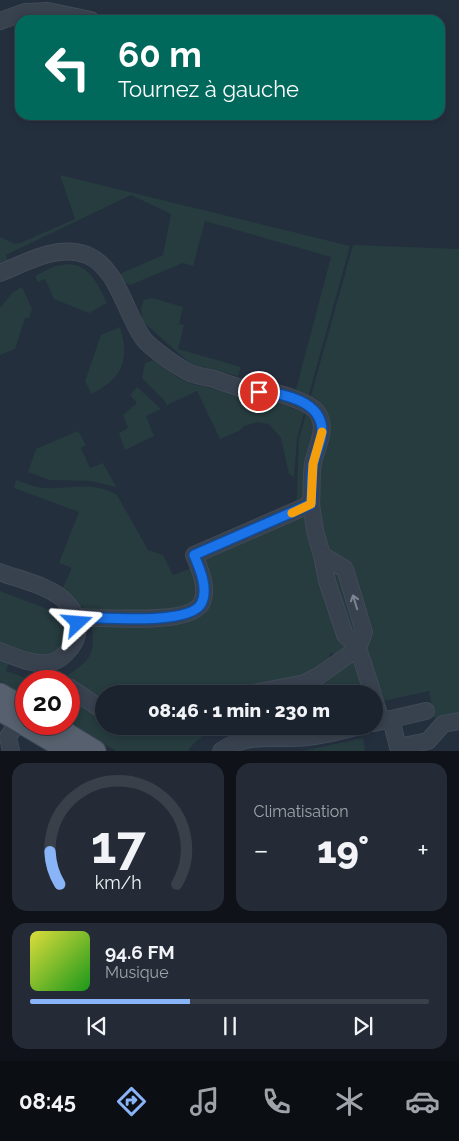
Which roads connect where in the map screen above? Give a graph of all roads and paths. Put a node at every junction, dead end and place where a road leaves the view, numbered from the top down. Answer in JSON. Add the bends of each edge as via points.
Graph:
{"nodes":[{"id":1,"x":17,"y":15,"type":"edge"},
{"id":2,"x":70,"y":15,"type":"edge"},
{"id":3,"x":15,"y":16,"type":"edge"},
{"id":4,"x":0,"y":21,"type":"edge"},
{"id":5,"x":0,"y":273,"type":"edge"},
{"id":6,"x":311,"y":504,"type":"junction"},
{"id":7,"x":0,"y":572,"type":"edge"},
{"id":8,"x":76,"y":617,"type":"junction"},
{"id":9,"x":358,"y":648,"type":"junction"},
{"id":10,"x":0,"y":651,"type":"edge"},
{"id":11,"x":54,"y":662,"type":"junction"},
{"id":12,"x":57,"y":670,"type":"edge"},
{"id":13,"x":295,"y":685,"type":"edge"},
{"id":14,"x":369,"y":685,"type":"edge"},
{"id":15,"x":0,"y":694,"type":"edge"},
{"id":16,"x":80,"y":695,"type":"edge"},
{"id":17,"x":95,"y":705,"type":"edge"},
{"id":18,"x":0,"y":710,"type":"edge"},
{"id":19,"x":426,"y":711,"type":"dead end"},
{"id":20,"x":383,"y":721,"type":"edge"},
{"id":21,"x":459,"y":721,"type":"edge"},
{"id":22,"x":383,"y":723,"type":"edge"},
{"id":23,"x":11,"y":733,"type":"edge"},
{"id":24,"x":68,"y":735,"type":"edge"},
{"id":25,"x":318,"y":735,"type":"edge"},
{"id":26,"x":69,"y":751,"type":"edge"},
{"id":27,"x":95,"y":751,"type":"edge"},
{"id":28,"x":221,"y":751,"type":"edge"}],
"edges":[{"from":1,"to":2,"type":"street","via":[[48,10]]},
{"from":3,"to":4,"type":"street"},
{"from":5,"to":6,"type":"street","via":[[58,252],[87,256],[107,272],[144,340],[164,356],[189,372],[259,392],[276,393],[316,410],[322,433],[313,464]]},
{"from":6,"to":8,"type":"street","via":[[194,555],[204,592],[202,603],[183,616]]},
{"from":6,"to":9,"type":"street","via":[[322,555],[345,569],[364,632]]},
{"from":7,"to":8,"type":"street","via":[[50,590],[72,608]]},
{"from":8,"to":11,"type":"street","via":[[78,633],[74,645]]},
{"from":9,"to":13,"type":"street","via":[[320,675]]},
{"from":9,"to":14,"type":"street"},
{"from":10,"to":11,"type":"street","via":[[26,661]]},
{"from":11,"to":12,"type":"street"},
{"from":15,"to":23,"type":"main road"},
{"from":16,"to":17,"type":"street"},
{"from":18,"to":23,"type":"main road"},
{"from":19,"to":20,"type":"street"},
{"from":21,"to":22,"type":"street","via":[[443,724],[428,741],[398,747]]},
{"from":23,"to":26,"type":"main road"},
{"from":24,"to":27,"type":"main road"},
{"from":25,"to":28,"type":"street","via":[[241,740]]}]}
